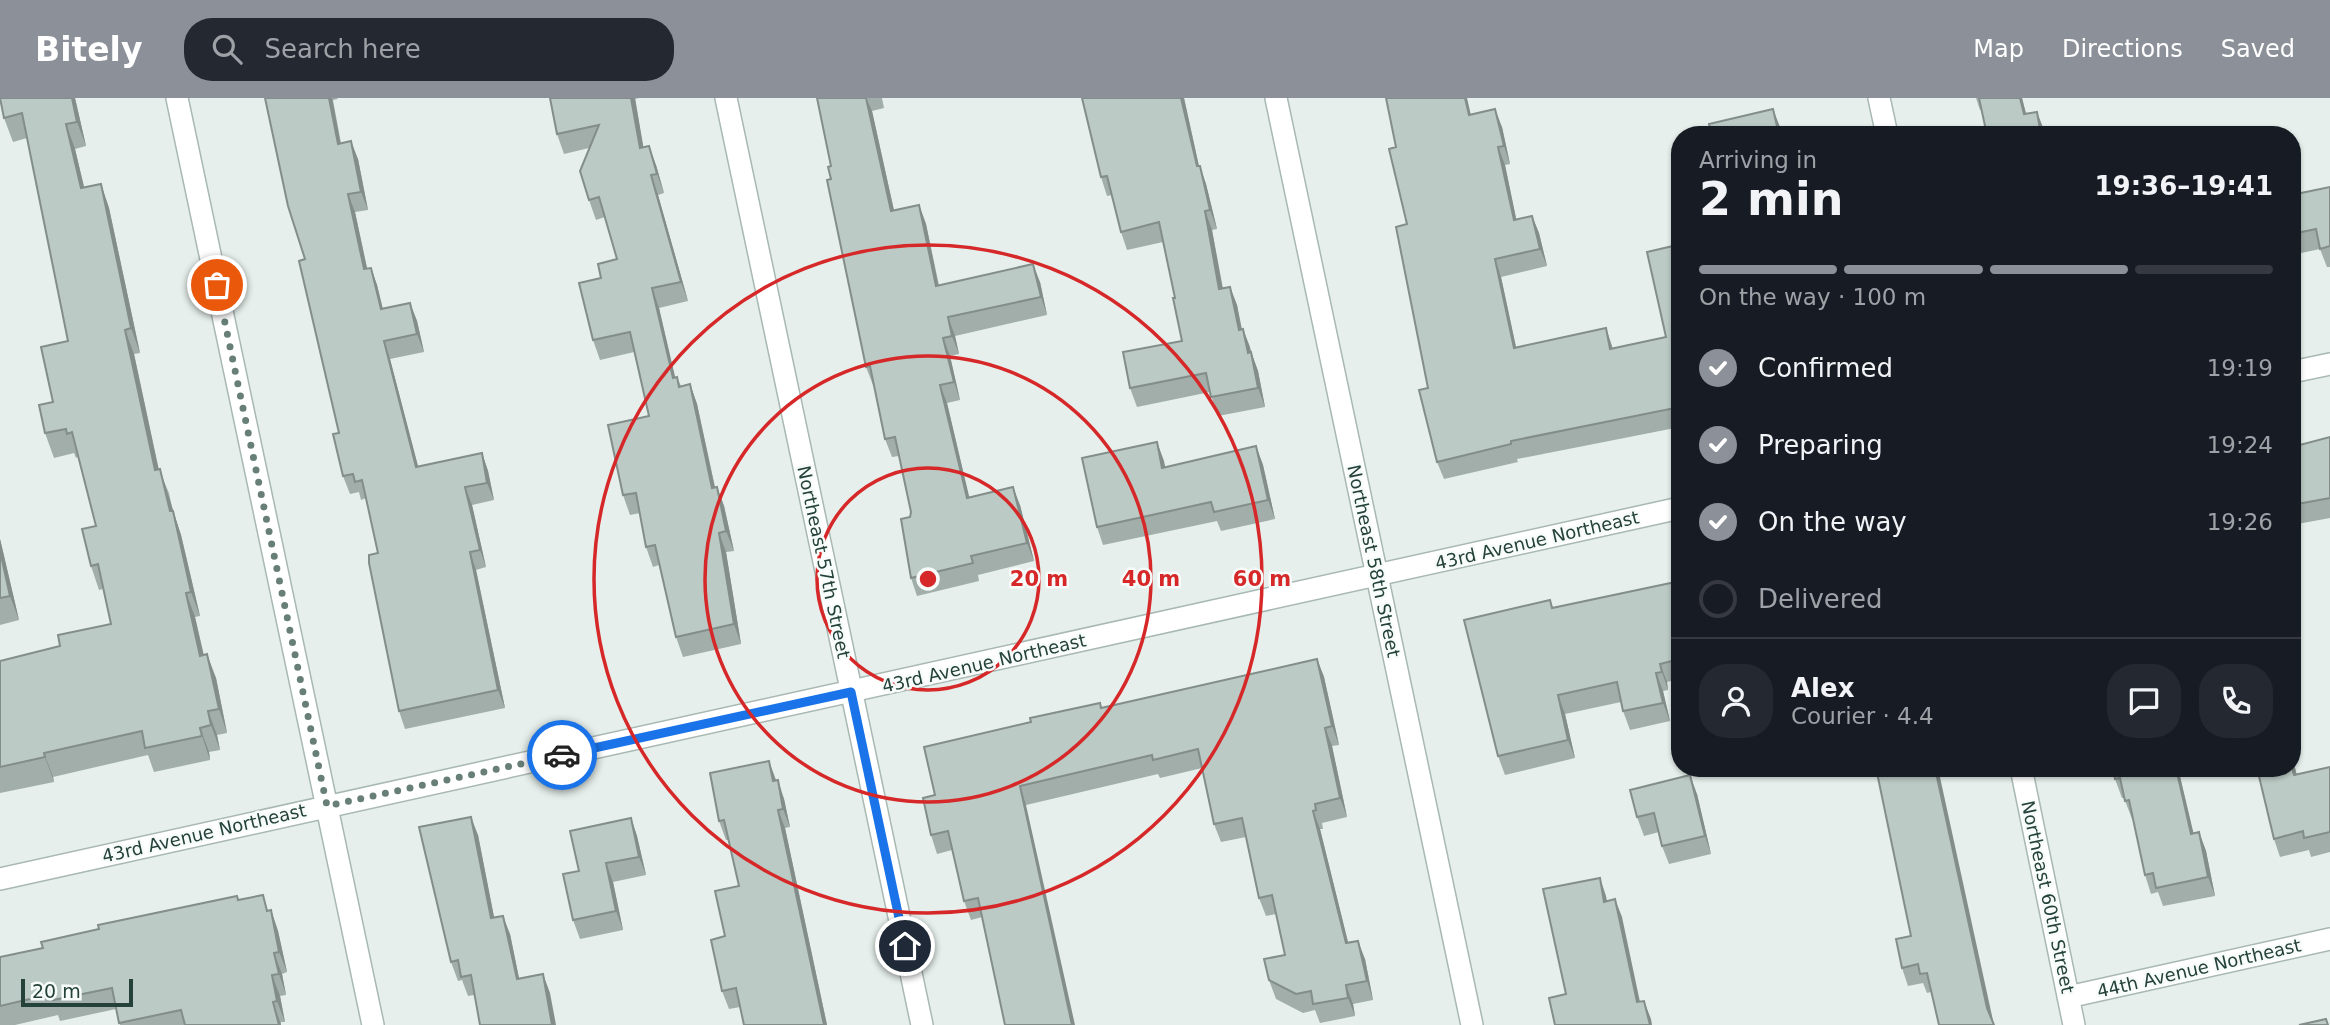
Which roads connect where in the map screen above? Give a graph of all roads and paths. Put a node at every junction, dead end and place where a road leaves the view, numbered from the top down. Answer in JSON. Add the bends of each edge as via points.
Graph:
{"nodes":[{"id":1,"x":177,"y":98,"type":"edge"},
{"id":2,"x":726,"y":98,"type":"edge"},
{"id":3,"x":1276,"y":98,"type":"edge"},
{"id":4,"x":1879,"y":98,"type":"edge"},
{"id":5,"x":1885,"y":126,"type":"edge"},
{"id":6,"x":2330,"y":364,"type":"edge"},
{"id":7,"x":2301,"y":370,"type":"edge"},
{"id":8,"x":1671,"y":510,"type":"edge"},
{"id":9,"x":1378,"y":575,"type":"junction"},
{"id":10,"x":851,"y":692,"type":"junction"},
{"id":11,"x":2023,"y":777,"type":"edge"},
{"id":12,"x":327,"y":806,"type":"junction"},
{"id":13,"x":0,"y":879,"type":"edge"},
{"id":14,"x":2330,"y":939,"type":"edge"},
{"id":15,"x":2068,"y":997,"type":"junction"},
{"id":16,"x":373,"y":1025,"type":"edge"},
{"id":17,"x":922,"y":1025,"type":"edge"},
{"id":18,"x":1472,"y":1025,"type":"edge"},
{"id":19,"x":2074,"y":1025,"type":"edge"}],
"edges":[{"from":1,"to":12,"type":"street"},
{"from":2,"to":10,"type":"street","name":"Northeast 57th Street"},
{"from":3,"to":9,"type":"street","name":"Northeast 58th Street"},
{"from":4,"to":5,"type":"street"},
{"from":6,"to":7,"type":"street"},
{"from":8,"to":9,"type":"street","name":"43rd Avenue Northeast"},
{"from":9,"to":10,"type":"street","name":"43rd Avenue Northeast"},
{"from":9,"to":18,"type":"street","name":"Northeast 58th Street"},
{"from":10,"to":12,"type":"street","name":"43rd Avenue Northeast"},
{"from":10,"to":17,"type":"street","name":"Northeast 57th Street"},
{"from":11,"to":15,"type":"street","name":"Northeast 60th Street"},
{"from":12,"to":13,"type":"street","name":"43rd Avenue Northeast"},
{"from":12,"to":16,"type":"street"},
{"from":14,"to":15,"type":"street","name":"44th Avenue Northeast"},
{"from":15,"to":19,"type":"street","name":"Northeast 60th Street"}]}
